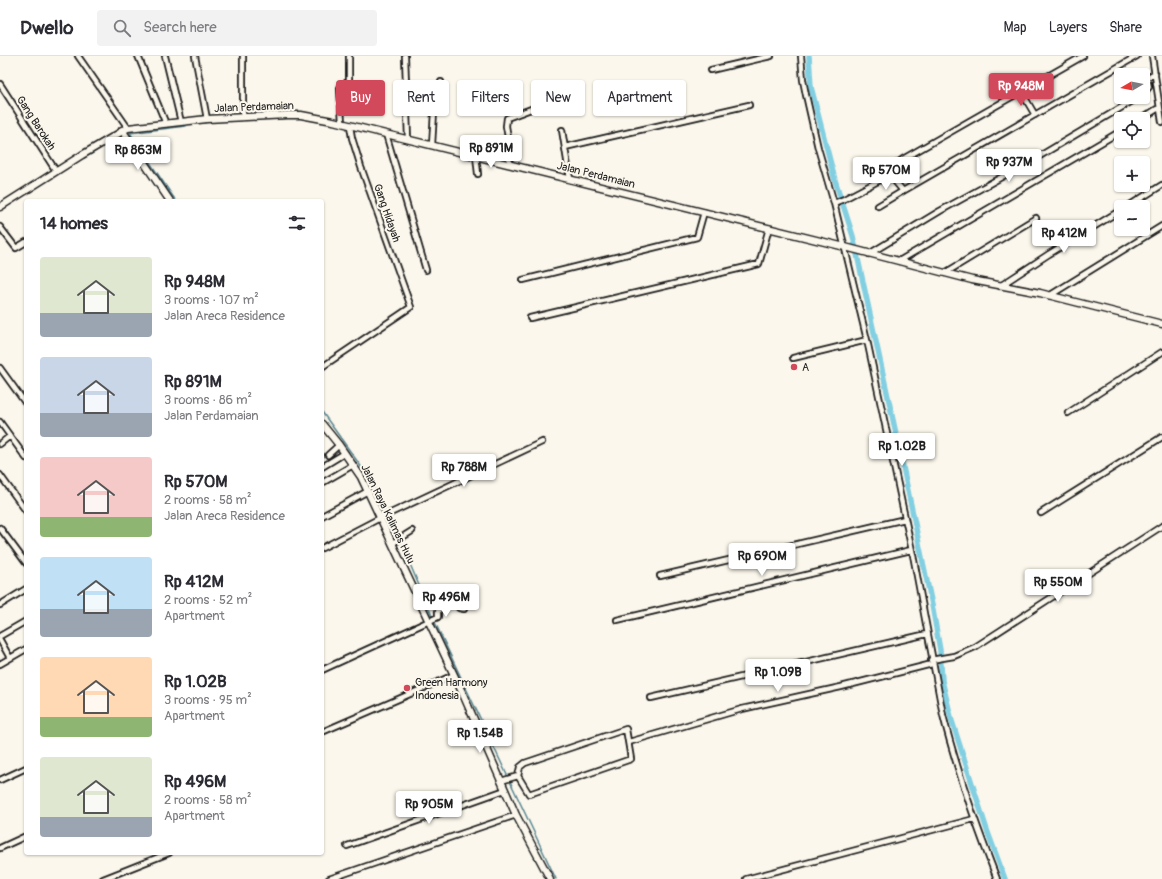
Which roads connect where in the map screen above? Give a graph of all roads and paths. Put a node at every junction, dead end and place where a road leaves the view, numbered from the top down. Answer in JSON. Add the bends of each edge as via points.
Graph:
{"nodes":[{"id":1,"x":78,"y":56,"type":"edge"},
{"id":2,"x":138,"y":56,"type":"edge"},
{"id":3,"x":165,"y":56,"type":"edge"},
{"id":4,"x":195,"y":56,"type":"edge"},
{"id":5,"x":243,"y":56,"type":"edge"},
{"id":6,"x":349,"y":56,"type":"edge"},
{"id":7,"x":405,"y":56,"type":"edge"},
{"id":8,"x":771,"y":56,"type":"edge"},
{"id":9,"x":801,"y":56,"type":"edge"},
{"id":10,"x":1083,"y":56,"type":"edge"},
{"id":11,"x":1137,"y":56,"type":"edge"},
{"id":12,"x":1152,"y":56,"type":"edge"},
{"id":13,"x":711,"y":70,"type":"dead end"},
{"id":14,"x":1155,"y":73,"type":"junction"},
{"id":15,"x":1150,"y":76,"type":"edge"},
{"id":16,"x":0,"y":84,"type":"edge"},
{"id":17,"x":1021,"y":91,"type":"junction"},
{"id":18,"x":1127,"y":104,"type":"edge"},
{"id":19,"x":749,"y":105,"type":"dead end"},
{"id":20,"x":531,"y":109,"type":"edge"},
{"id":21,"x":1157,"y":109,"type":"dead end"},
{"id":22,"x":1150,"y":113,"type":"edge"},
{"id":23,"x":1035,"y":115,"type":"junction"},
{"id":24,"x":434,"y":116,"type":"edge"},
{"id":25,"x":243,"y":117,"type":"junction"},
{"id":26,"x":207,"y":119,"type":"junction"},
{"id":27,"x":181,"y":122,"type":"junction"},
{"id":28,"x":1162,"y":122,"type":"edge"},
{"id":29,"x":166,"y":124,"type":"junction"},
{"id":30,"x":342,"y":124,"type":"junction"},
{"id":31,"x":350,"y":126,"type":"junction"},
{"id":32,"x":125,"y":129,"type":"junction"},
{"id":33,"x":562,"y":130,"type":"dead end"},
{"id":34,"x":386,"y":134,"type":"junction"},
{"id":35,"x":1114,"y":135,"type":"edge"},
{"id":36,"x":408,"y":140,"type":"junction"},
{"id":37,"x":432,"y":145,"type":"junction"},
{"id":38,"x":565,"y":147,"type":"junction"},
{"id":39,"x":476,"y":156,"type":"junction"},
{"id":40,"x":508,"y":164,"type":"junction"},
{"id":41,"x":56,"y":171,"type":"junction"},
{"id":42,"x":478,"y":174,"type":"dead end"},
{"id":43,"x":889,"y":174,"type":"junction"},
{"id":44,"x":570,"y":179,"type":"junction"},
{"id":45,"x":1162,"y":185,"type":"edge"},
{"id":46,"x":902,"y":191,"type":"junction"},
{"id":47,"x":169,"y":199,"type":"edge"},
{"id":48,"x":1138,"y":200,"type":"edge"},
{"id":49,"x":834,"y":203,"type":"junction"},
{"id":50,"x":878,"y":206,"type":"dead end"},
{"id":51,"x":0,"y":207,"type":"edge"},
{"id":52,"x":704,"y":212,"type":"junction"},
{"id":53,"x":1114,"y":214,"type":"edge"},
{"id":54,"x":1036,"y":218,"type":"dead end"},
{"id":55,"x":1162,"y":226,"type":"edge"},
{"id":56,"x":0,"y":227,"type":"edge"},
{"id":57,"x":769,"y":228,"type":"junction"},
{"id":58,"x":24,"y":243,"type":"edge"},
{"id":59,"x":848,"y":248,"type":"junction"},
{"id":60,"x":869,"y":254,"type":"junction"},
{"id":61,"x":899,"y":261,"type":"junction"},
{"id":62,"x":426,"y":270,"type":"dead end"},
{"id":63,"x":945,"y":273,"type":"junction"},
{"id":64,"x":523,"y":280,"type":"dead end"},
{"id":65,"x":1000,"y":286,"type":"junction"},
{"id":66,"x":1049,"y":296,"type":"junction"},
{"id":67,"x":530,"y":318,"type":"dead end"},
{"id":68,"x":1162,"y":324,"type":"edge"},
{"id":69,"x":867,"y":340,"type":"junction"},
{"id":70,"x":1162,"y":352,"type":"edge"},
{"id":71,"x":793,"y":358,"type":"dead end"},
{"id":72,"x":324,"y":366,"type":"edge"},
{"id":73,"x":0,"y":368,"type":"edge"},
{"id":74,"x":24,"y":401,"type":"edge"},
{"id":75,"x":1068,"y":413,"type":"dead end"},
{"id":76,"x":0,"y":422,"type":"edge"},
{"id":77,"x":324,"y":426,"type":"edge"},
{"id":78,"x":10,"y":436,"type":"junction"},
{"id":79,"x":1162,"y":437,"type":"edge"},
{"id":80,"x":542,"y":442,"type":"dead end"},
{"id":81,"x":0,"y":444,"type":"edge"},
{"id":82,"x":339,"y":445,"type":"junction"},
{"id":83,"x":344,"y":453,"type":"junction"},
{"id":84,"x":24,"y":455,"type":"edge"},
{"id":85,"x":328,"y":456,"type":"dead end"},
{"id":86,"x":353,"y":465,"type":"junction"},
{"id":87,"x":324,"y":466,"type":"edge"},
{"id":88,"x":0,"y":475,"type":"edge"},
{"id":89,"x":324,"y":482,"type":"edge"},
{"id":90,"x":368,"y":491,"type":"junction"},
{"id":91,"x":24,"y":508,"type":"edge"},
{"id":92,"x":1041,"y":513,"type":"dead end"},
{"id":93,"x":324,"y":515,"type":"edge"},
{"id":94,"x":380,"y":518,"type":"junction"},
{"id":95,"x":905,"y":519,"type":"junction"},
{"id":96,"x":1162,"y":526,"type":"edge"},
{"id":97,"x":0,"y":528,"type":"edge"},
{"id":98,"x":412,"y":531,"type":"dead end"},
{"id":99,"x":392,"y":543,"type":"junction"},
{"id":100,"x":324,"y":547,"type":"edge"},
{"id":101,"x":911,"y":550,"type":"junction"},
{"id":102,"x":24,"y":560,"type":"edge"},
{"id":103,"x":660,"y":576,"type":"dead end"},
{"id":104,"x":24,"y":590,"type":"edge"},
{"id":105,"x":0,"y":605,"type":"edge"},
{"id":106,"x":464,"y":610,"type":"dead end"},
{"id":107,"x":432,"y":619,"type":"junction"},
{"id":108,"x":617,"y":620,"type":"dead end"},
{"id":109,"x":24,"y":622,"type":"edge"},
{"id":110,"x":927,"y":634,"type":"junction"},
{"id":111,"x":0,"y":636,"type":"edge"},
{"id":112,"x":0,"y":640,"type":"edge"},
{"id":113,"x":24,"y":650,"type":"edge"},
{"id":114,"x":10,"y":658,"type":"junction"},
{"id":115,"x":933,"y":661,"type":"junction"},
{"id":116,"x":0,"y":664,"type":"edge"},
{"id":117,"x":324,"y":669,"type":"edge"},
{"id":118,"x":454,"y":675,"type":"junction"},
{"id":119,"x":651,"y":698,"type":"dead end"},
{"id":120,"x":324,"y":731,"type":"edge"},
{"id":121,"x":629,"y":742,"type":"junction"},
{"id":122,"x":24,"y":769,"type":"edge"},
{"id":123,"x":518,"y":776,"type":"junction"},
{"id":124,"x":0,"y":780,"type":"edge"},
{"id":125,"x":506,"y":780,"type":"junction"},
{"id":126,"x":505,"y":790,"type":"junction"},
{"id":127,"x":516,"y":815,"type":"junction"},
{"id":128,"x":974,"y":820,"type":"junction"},
{"id":129,"x":24,"y":837,"type":"edge"},
{"id":130,"x":348,"y":846,"type":"dead end"},
{"id":131,"x":0,"y":848,"type":"edge"},
{"id":132,"x":164,"y":855,"type":"edge"},
{"id":133,"x":103,"y":879,"type":"edge"},
{"id":134,"x":329,"y":879,"type":"edge"},
{"id":135,"x":550,"y":879,"type":"edge"},
{"id":136,"x":746,"y":879,"type":"edge"},
{"id":137,"x":997,"y":879,"type":"edge"}],
"edges":[{"from":1,"to":32,"type":"street"},
{"from":2,"to":29,"type":"street"},
{"from":3,"to":27,"type":"street"},
{"from":4,"to":26,"type":"street"},
{"from":5,"to":25,"type":"street"},
{"from":6,"to":30,"type":"street","via":[[350,81],[340,88]]},
{"from":7,"to":36,"type":"street"},
{"from":8,"to":13,"type":"street"},
{"from":9,"to":49,"type":"street","via":[[806,95]]},
{"from":10,"to":17,"type":"street"},
{"from":11,"to":23,"type":"street"},
{"from":12,"to":14,"type":"street"},
{"from":14,"to":15,"type":"street"},
{"from":14,"to":28,"type":"street"},
{"from":16,"to":41,"type":"street","name":"Gang Barokah"},
{"from":17,"to":23,"type":"street"},
{"from":17,"to":43,"type":"street","via":[[903,159],[892,167]]},
{"from":18,"to":60,"type":"street"},
{"from":19,"to":38,"type":"street"},
{"from":20,"to":40,"type":"street","via":[[507,118],[511,155]]},
{"from":21,"to":22,"type":"street"},
{"from":23,"to":46,"type":"street"},
{"from":24,"to":37,"type":"street"},
{"from":25,"to":26,"type":"street","name":"Jalan Perdamaian"},
{"from":25,"to":30,"type":"street","name":"Jalan Perdamaian","via":[[301,116]]},
{"from":26,"to":27,"type":"street","name":"Jalan Perdamaian"},
{"from":27,"to":29,"type":"street","name":"Jalan Perdamaian"},
{"from":29,"to":32,"type":"street","name":"Jalan Perdamaian"},
{"from":30,"to":31,"type":"street","name":"Jalan Perdamaian"},
{"from":31,"to":34,"type":"street","name":"Jalan Perdamaian"},
{"from":31,"to":72,"type":"street","name":"Gang Hidayah","via":[[361,167],[411,306]]},
{"from":32,"to":41,"type":"street","name":"Jalan Perdamaian"},
{"from":32,"to":47,"type":"street"},
{"from":33,"to":38,"type":"street"},
{"from":34,"to":36,"type":"street","name":"Jalan Perdamaian"},
{"from":34,"to":62,"type":"street"},
{"from":35,"to":61,"type":"street"},
{"from":36,"to":37,"type":"street","name":"Jalan Perdamaian"},
{"from":37,"to":39,"type":"street","name":"Jalan Perdamaian"},
{"from":38,"to":44,"type":"street"},
{"from":39,"to":40,"type":"street","name":"Jalan Perdamaian"},
{"from":39,"to":42,"type":"street"},
{"from":40,"to":44,"type":"street","name":"Jalan Perdamaian"},
{"from":41,"to":51,"type":"street","name":"Jalan Perdamaian"},
{"from":43,"to":46,"type":"street"},
{"from":43,"to":49,"type":"street"},
{"from":44,"to":52,"type":"street","name":"Jalan Perdamaian"},
{"from":45,"to":48,"type":"street"},
{"from":46,"to":50,"type":"street"},
{"from":49,"to":59,"type":"street"},
{"from":52,"to":57,"type":"street","name":"Jalan Perdamaian"},
{"from":52,"to":64,"type":"street","via":[[697,237]]},
{"from":53,"to":65,"type":"street"},
{"from":54,"to":63,"type":"street"},
{"from":55,"to":66,"type":"street"},
{"from":56,"to":58,"type":"street","via":[[16,248]]},
{"from":57,"to":59,"type":"street","name":"Jalan Perdamaian"},
{"from":57,"to":67,"type":"street","via":[[760,264]]},
{"from":59,"to":60,"type":"street","name":"Jalan Perdamaian"},
{"from":59,"to":69,"type":"street"},
{"from":60,"to":61,"type":"street","name":"Jalan Perdamaian"},
{"from":61,"to":63,"type":"street","name":"Jalan Perdamaian"},
{"from":63,"to":65,"type":"street","name":"Jalan Perdamaian"},
{"from":65,"to":66,"type":"street","name":"Jalan Perdamaian"},
{"from":66,"to":68,"type":"street","name":"Jalan Perdamaian"},
{"from":69,"to":71,"type":"street"},
{"from":69,"to":95,"type":"street"},
{"from":70,"to":75,"type":"street"},
{"from":73,"to":74,"type":"street"},
{"from":76,"to":78,"type":"street"},
{"from":77,"to":82,"type":"street","name":"Jalan Raya Kalimas Hulu"},
{"from":78,"to":81,"type":"street"},
{"from":78,"to":84,"type":"street"},
{"from":79,"to":92,"type":"street"},
{"from":80,"to":94,"type":"street"},
{"from":82,"to":83,"type":"street","name":"Jalan Raya Kalimas Hulu"},
{"from":82,"to":85,"type":"street"},
{"from":83,"to":86,"type":"street","name":"Jalan Raya Kalimas Hulu"},
{"from":83,"to":87,"type":"street"},
{"from":86,"to":89,"type":"street"},
{"from":86,"to":90,"type":"street","name":"Jalan Raya Kalimas Hulu"},
{"from":88,"to":91,"type":"street"},
{"from":90,"to":93,"type":"street"},
{"from":90,"to":94,"type":"street","name":"Jalan Raya Kalimas Hulu"},
{"from":94,"to":99,"type":"street","name":"Jalan Raya Kalimas Hulu"},
{"from":94,"to":100,"type":"street"},
{"from":95,"to":101,"type":"street"},
{"from":95,"to":103,"type":"street"},
{"from":96,"to":115,"type":"street","via":[[975,647]]},
{"from":97,"to":102,"type":"street"},
{"from":98,"to":99,"type":"street"},
{"from":99,"to":107,"type":"street","name":"Jalan Raya Kalimas Hulu"},
{"from":101,"to":108,"type":"street"},
{"from":101,"to":110,"type":"street"},
{"from":104,"to":105,"type":"street"},
{"from":106,"to":107,"type":"street","via":[[456,603],[444,604],[438,611],[438,617]]},
{"from":107,"to":117,"type":"street"},
{"from":107,"to":118,"type":"street","name":"Jalan Raya Kalimas Hulu"},
{"from":109,"to":111,"type":"street"},
{"from":110,"to":115,"type":"street"},
{"from":110,"to":119,"type":"street"},
{"from":112,"to":114,"type":"street"},
{"from":113,"to":114,"type":"street"},
{"from":114,"to":116,"type":"street"},
{"from":115,"to":121,"type":"street","via":[[841,687],[742,709]]},
{"from":115,"to":128,"type":"street","via":[[949,739]]},
{"from":118,"to":120,"type":"street"},
{"from":118,"to":125,"type":"street","name":"Jalan Raya Kalimas Hulu"},
{"from":121,"to":123,"type":"street","via":[[626,729],[525,763],[520,767]]},
{"from":121,"to":123,"type":"street","via":[[631,759],[528,794]]},
{"from":122,"to":124,"type":"street"},
{"from":123,"to":125,"type":"street"},
{"from":125,"to":126,"type":"street","name":"Jalan Raya Kalimas Hulu"},
{"from":126,"to":127,"type":"street","name":"Jalan Raya Kalimas Hulu"},
{"from":126,"to":130,"type":"street"},
{"from":127,"to":134,"type":"street"},
{"from":127,"to":135,"type":"street","name":"Jalan Raya Kalimas Hulu"},
{"from":128,"to":136,"type":"street"},
{"from":128,"to":137,"type":"street"},
{"from":129,"to":131,"type":"street"},
{"from":132,"to":133,"type":"street"}]}
